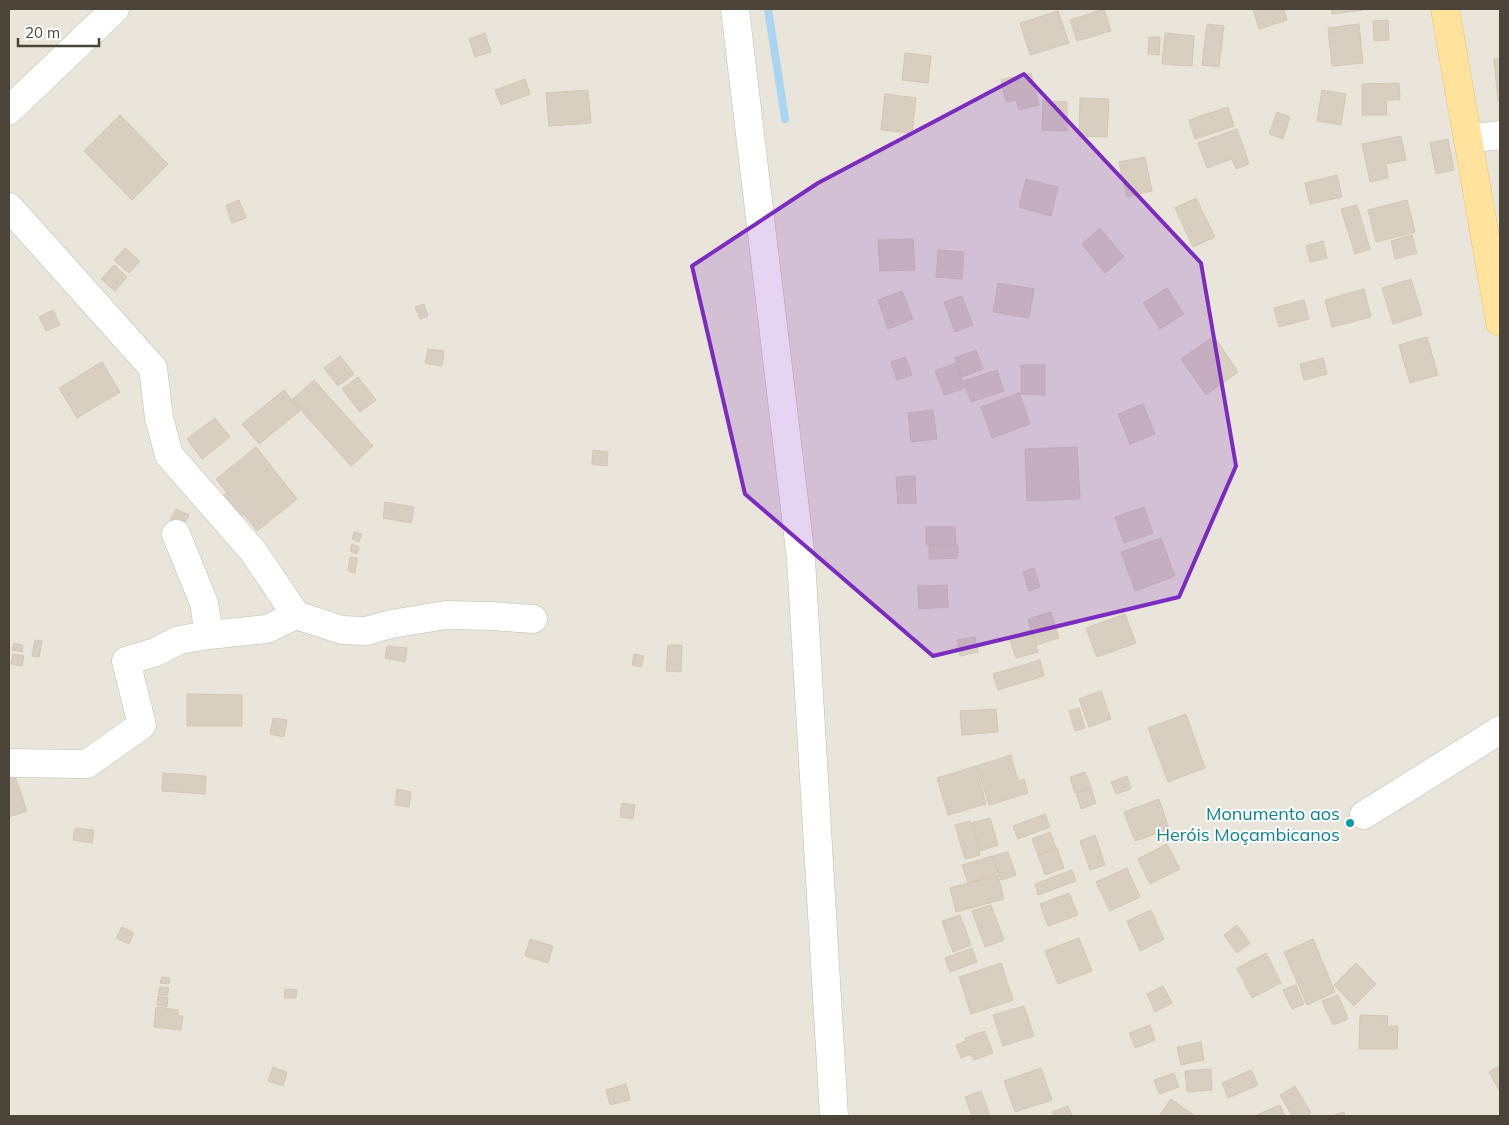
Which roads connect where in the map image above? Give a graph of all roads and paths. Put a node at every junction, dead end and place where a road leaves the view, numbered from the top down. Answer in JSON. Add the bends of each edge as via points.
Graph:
{"nodes":[{"id":1,"x":115,"y":9,"type":"edge"},
{"id":2,"x":735,"y":9,"type":"edge"},
{"id":3,"x":1445,"y":9,"type":"edge"},
{"id":4,"x":9,"y":110,"type":"edge"},
{"id":5,"x":1500,"y":135,"type":"edge"},
{"id":6,"x":1468,"y":139,"type":"junction"},
{"id":7,"x":9,"y":207,"type":"edge"},
{"id":8,"x":1500,"y":322,"type":"edge"},
{"id":9,"x":176,"y":534,"type":"dead end"},
{"id":10,"x":296,"y":615,"type":"junction"},
{"id":11,"x":533,"y":620,"type":"dead end"},
{"id":12,"x":209,"y":634,"type":"junction"},
{"id":13,"x":1500,"y":730,"type":"edge"},
{"id":14,"x":9,"y":763,"type":"edge"},
{"id":15,"x":1364,"y":816,"type":"dead end"},
{"id":16,"x":834,"y":1116,"type":"edge"}],
"edges":[{"from":1,"to":4,"type":"street"},
{"from":2,"to":16,"type":"street","via":[[801,559]]},
{"from":3,"to":6,"type":"main road"},
{"from":5,"to":6,"type":"street"},
{"from":6,"to":8,"type":"main road"},
{"from":7,"to":10,"type":"street","via":[[153,368],[159,418],[169,455],[253,551]]},
{"from":9,"to":12,"type":"street","via":[[204,603]]},
{"from":10,"to":11,"type":"street","via":[[342,630],[366,632],[391,624],[446,615]]},
{"from":10,"to":12,"type":"street","via":[[267,629]]},
{"from":12,"to":14,"type":"street","via":[[179,640],[156,652],[126,661],[142,725],[106,752],[87,764]]},
{"from":13,"to":15,"type":"street"}]}
